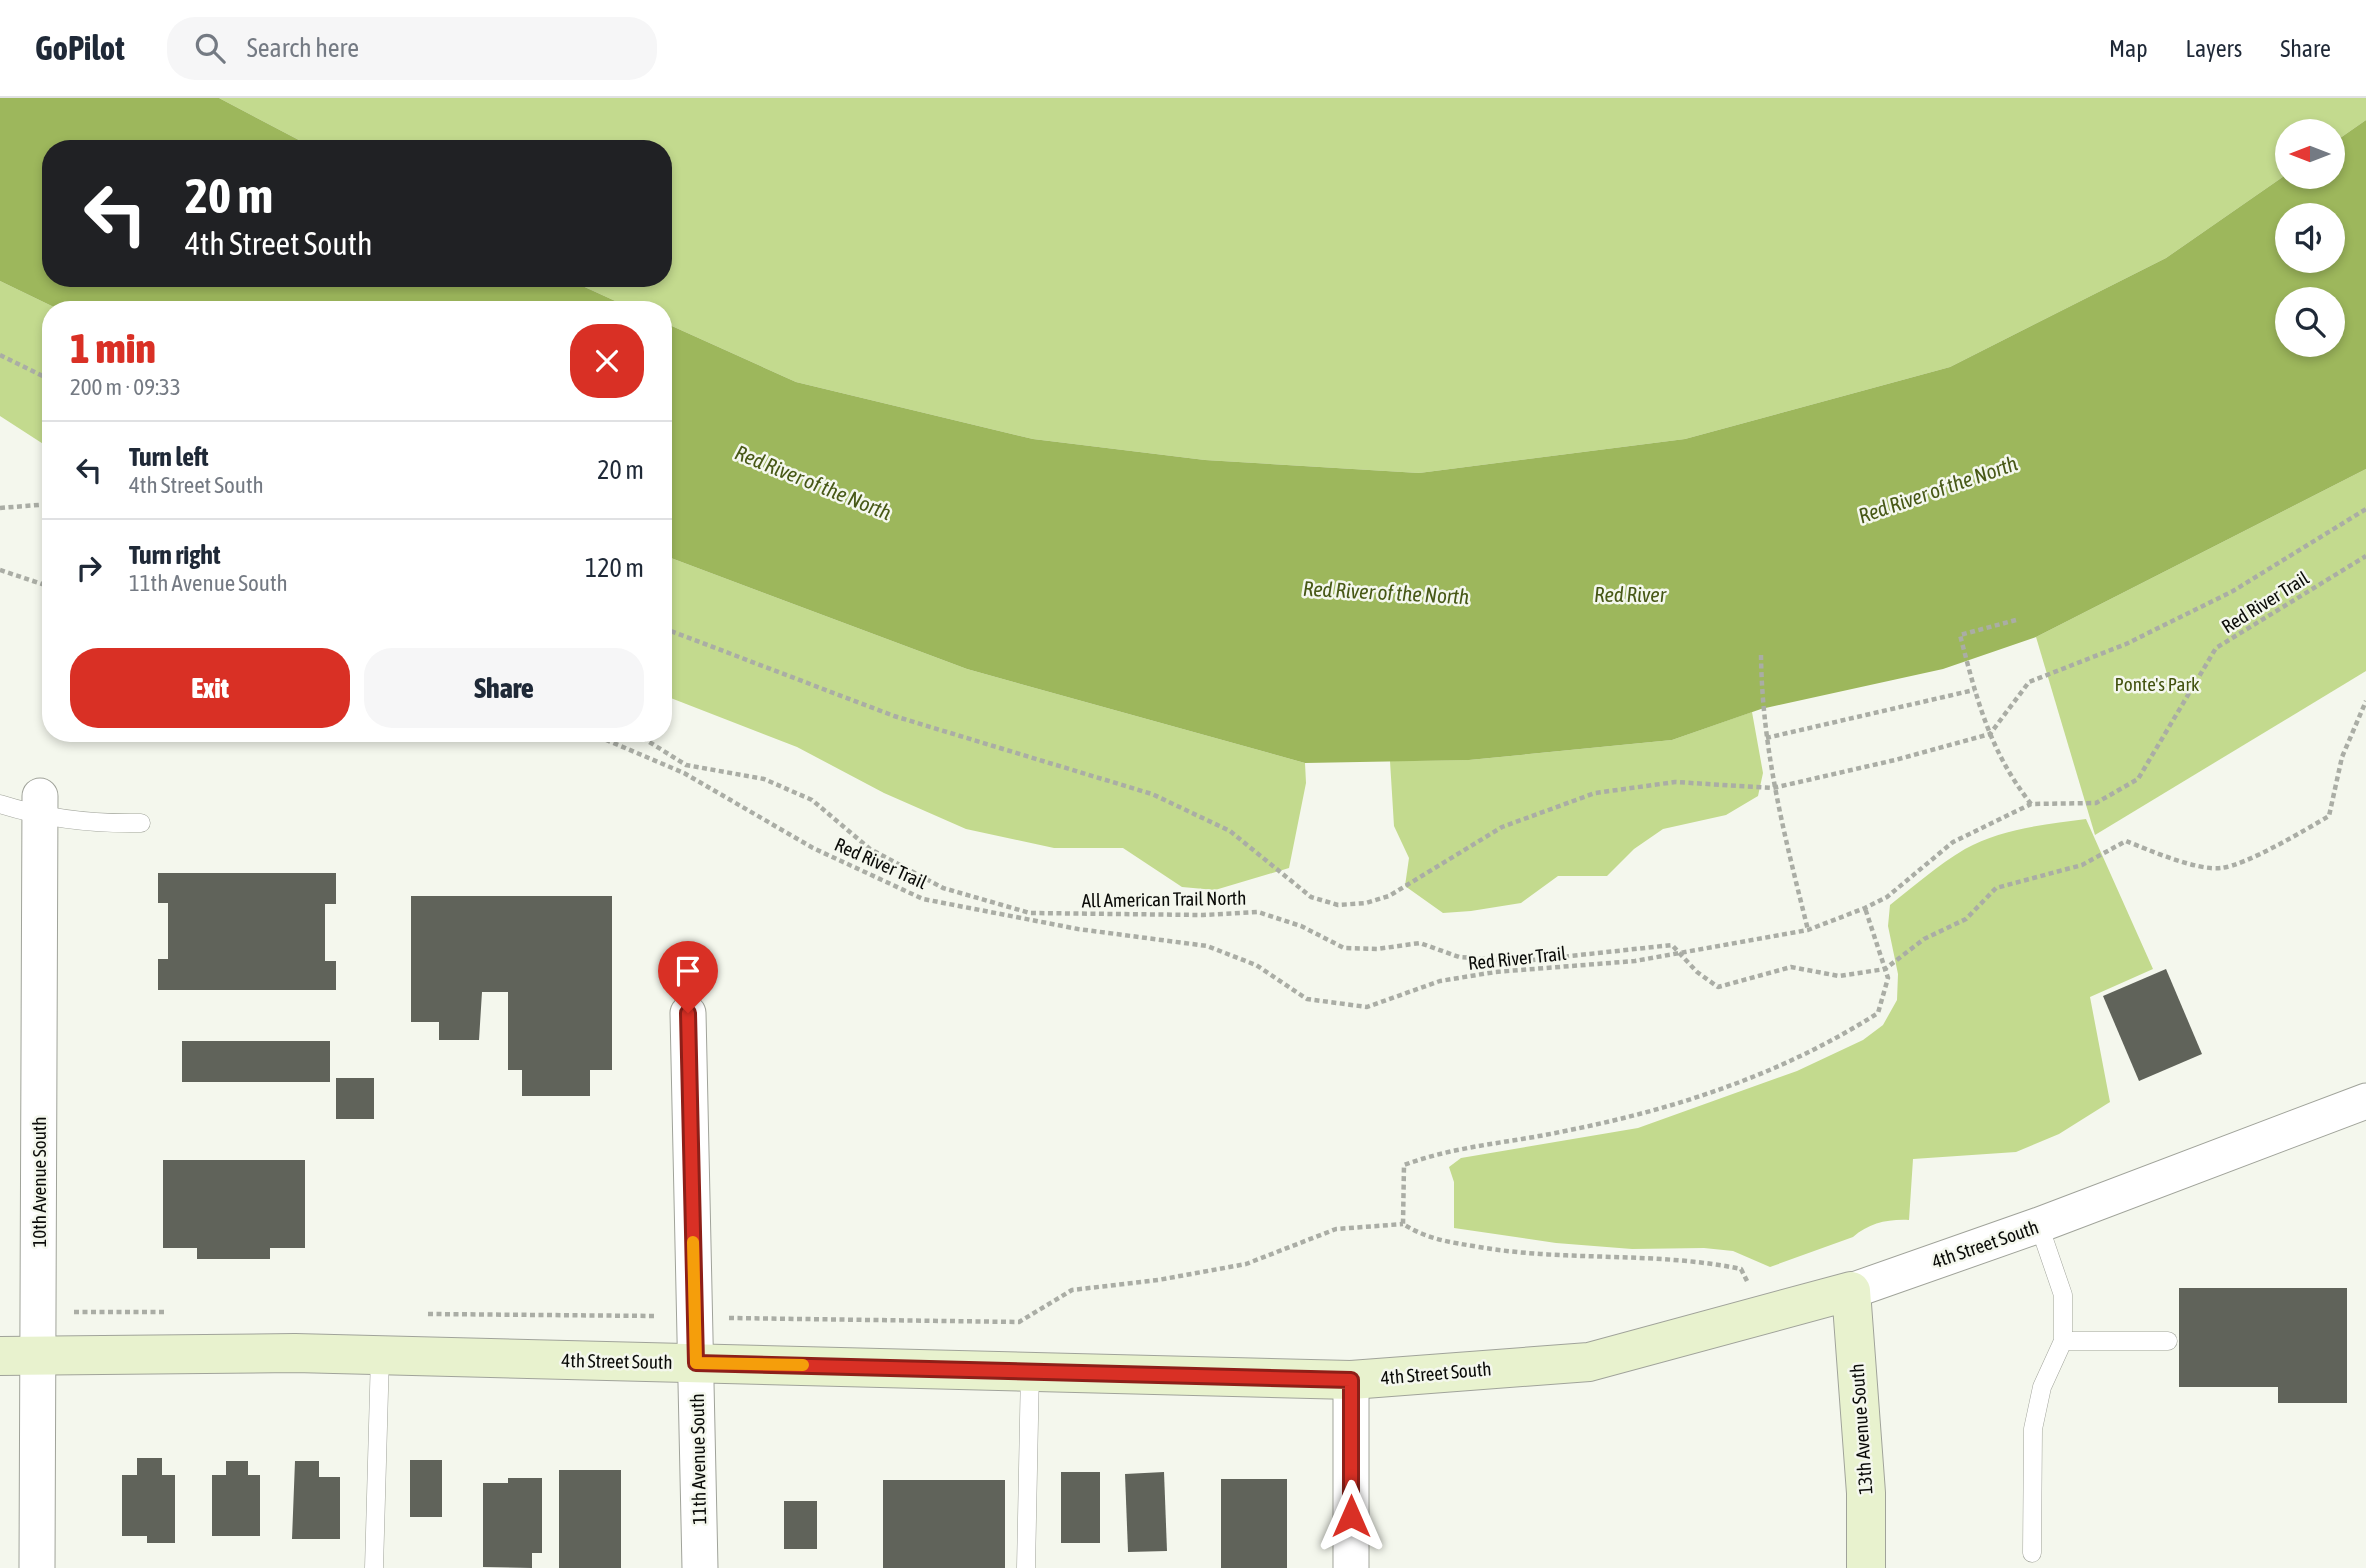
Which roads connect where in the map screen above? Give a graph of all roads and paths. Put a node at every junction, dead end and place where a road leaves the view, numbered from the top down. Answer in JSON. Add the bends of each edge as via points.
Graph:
{"nodes":[{"id":1,"x":0,"y":355,"type":"edge"},
{"id":2,"x":42,"y":376,"type":"edge"},
{"id":3,"x":42,"y":505,"type":"edge"},
{"id":4,"x":0,"y":508,"type":"edge"},
{"id":5,"x":2366,"y":509,"type":"edge"},
{"id":6,"x":2366,"y":556,"type":"edge"},
{"id":7,"x":0,"y":569,"type":"edge"},
{"id":8,"x":42,"y":584,"type":"edge"},
{"id":9,"x":2016,"y":621,"type":"dead end"},
{"id":10,"x":672,"y":631,"type":"edge"},
{"id":11,"x":1761,"y":655,"type":"dead end"},
{"id":12,"x":1974,"y":690,"type":"junction"},
{"id":13,"x":2366,"y":701,"type":"edge"},
{"id":14,"x":1990,"y":734,"type":"junction"},
{"id":15,"x":1766,"y":738,"type":"junction"},
{"id":16,"x":611,"y":742,"type":"edge"},
{"id":17,"x":649,"y":742,"type":"edge"},
{"id":18,"x":1773,"y":788,"type":"junction"},
{"id":19,"x":0,"y":804,"type":"edge"},
{"id":20,"x":2031,"y":804,"type":"junction"},
{"id":21,"x":40,"y":806,"type":"junction"},
{"id":22,"x":141,"y":823,"type":"dead end"},
{"id":23,"x":1865,"y":908,"type":"junction"},
{"id":24,"x":1808,"y":930,"type":"junction"},
{"id":25,"x":1682,"y":953,"type":"junction"},
{"id":26,"x":1885,"y":969,"type":"junction"},
{"id":27,"x":688,"y":1013,"type":"dead end"},
{"id":28,"x":2366,"y":1101,"type":"edge"},
{"id":29,"x":1403,"y":1224,"type":"junction"},
{"id":30,"x":2039,"y":1225,"type":"junction"},
{"id":31,"x":1851,"y":1291,"type":"junction"},
{"id":32,"x":1753,"y":1316,"type":"junction"},
{"id":33,"x":726,"y":1318,"type":"dead end"},
{"id":34,"x":2063,"y":1341,"type":"junction"},
{"id":35,"x":2168,"y":1341,"type":"dead end"},
{"id":36,"x":380,"y":1355,"type":"junction"},
{"id":37,"x":0,"y":1356,"type":"edge"},
{"id":38,"x":39,"y":1356,"type":"junction"},
{"id":39,"x":696,"y":1363,"type":"junction"},
{"id":40,"x":1030,"y":1370,"type":"junction"},
{"id":41,"x":1351,"y":1380,"type":"junction"},
{"id":42,"x":2032,"y":1553,"type":"dead end"},
{"id":43,"x":37,"y":1568,"type":"edge"},
{"id":44,"x":374,"y":1568,"type":"edge"},
{"id":45,"x":700,"y":1568,"type":"edge"},
{"id":46,"x":1026,"y":1568,"type":"edge"},
{"id":47,"x":1351,"y":1568,"type":"edge"},
{"id":48,"x":1866,"y":1568,"type":"edge"}],
"edges":[{"from":1,"to":2,"type":"path"},
{"from":3,"to":4,"type":"path"},
{"from":5,"to":14,"type":"path","via":[[2233,592],[2126,644],[2029,682]]},
{"from":6,"to":20,"type":"path","name":"Red River Trail","via":[[2216,648],[2138,779],[2096,803]]},
{"from":7,"to":8,"type":"path"},
{"from":9,"to":12,"type":"path","via":[[1961,635]]},
{"from":10,"to":18,"type":"path","via":[[894,716],[1152,794],[1230,831],[1311,897],[1338,905],[1389,896],[1502,827],[1595,793],[1675,782]]},
{"from":11,"to":15,"type":"path"},
{"from":12,"to":14,"type":"path"},
{"from":12,"to":15,"type":"path"},
{"from":13,"to":26,"type":"path","via":[[2342,757],[2329,816],[2277,845],[2220,868],[2171,859],[2126,841],[2082,865],[1996,888],[1966,919],[1924,939]]},
{"from":14,"to":18,"type":"path"},
{"from":14,"to":20,"type":"path","via":[[2006,772]]},
{"from":15,"to":18,"type":"path"},
{"from":16,"to":25,"type":"path","name":"Red River Trail","via":[[684,773],[813,848],[923,899],[1078,929],[1206,946],[1256,965],[1307,999],[1367,1007],[1440,981]]},
{"from":17,"to":25,"type":"path","name":"All American Trail North","via":[[686,765],[764,779],[811,800],[870,849],[943,888],[1030,913],[1258,912],[1301,926],[1344,948],[1420,943],[1459,957],[1524,961],[1672,945]]},
{"from":18,"to":24,"type":"path"},
{"from":19,"to":21,"type":"lane"},
{"from":20,"to":23,"type":"path","name":"Red River Trail","via":[[1954,842],[1886,897]]},
{"from":21,"to":22,"type":"lane","via":[[101,824]]},
{"from":21,"to":38,"type":"street","name":"10th Avenue South"},
{"from":23,"to":24,"type":"path","name":"Red River Trail"},
{"from":23,"to":26,"type":"path"},
{"from":24,"to":25,"type":"path","name":"Red River Trail"},
{"from":25,"to":26,"type":"path","via":[[1697,972],[1718,987],[1791,967],[1839,976]]},
{"from":26,"to":29,"type":"path","via":[[1888,978],[1878,1013],[1761,1076],[1655,1111],[1441,1152],[1404,1165]]},
{"from":27,"to":39,"type":"street","name":"11th Avenue South"},
{"from":28,"to":30,"type":"street","name":"4th Street South"},
{"from":29,"to":32,"type":"path","via":[[1426,1238],[1523,1255],[1701,1261],[1741,1269],[1748,1282]]},
{"from":29,"to":33,"type":"path","via":[[1336,1229],[1246,1264],[1072,1290],[1019,1322]]},
{"from":30,"to":31,"type":"street","name":"4th Street South"},
{"from":30,"to":34,"type":"lane","via":[[2063,1295]]},
{"from":31,"to":32,"type":"street","name":"4th Street South"},
{"from":31,"to":48,"type":"street","name":"13th Avenue South","via":[[1866,1493]]},
{"from":32,"to":41,"type":"street","name":"4th Street South","via":[[1590,1362]]},
{"from":34,"to":35,"type":"lane"},
{"from":34,"to":42,"type":"lane","via":[[2042,1387],[2033,1429]]},
{"from":36,"to":38,"type":"street","name":"4th Street South"},
{"from":36,"to":39,"type":"street","name":"4th Street South"},
{"from":36,"to":44,"type":"lane"},
{"from":37,"to":38,"type":"street","name":"4th Street South"},
{"from":38,"to":43,"type":"street","name":"10th Avenue South"},
{"from":39,"to":40,"type":"street","name":"4th Street South"},
{"from":39,"to":45,"type":"street","name":"11th Avenue South"},
{"from":40,"to":41,"type":"street","name":"4th Street South"},
{"from":40,"to":46,"type":"lane"},
{"from":41,"to":47,"type":"street"}]}
